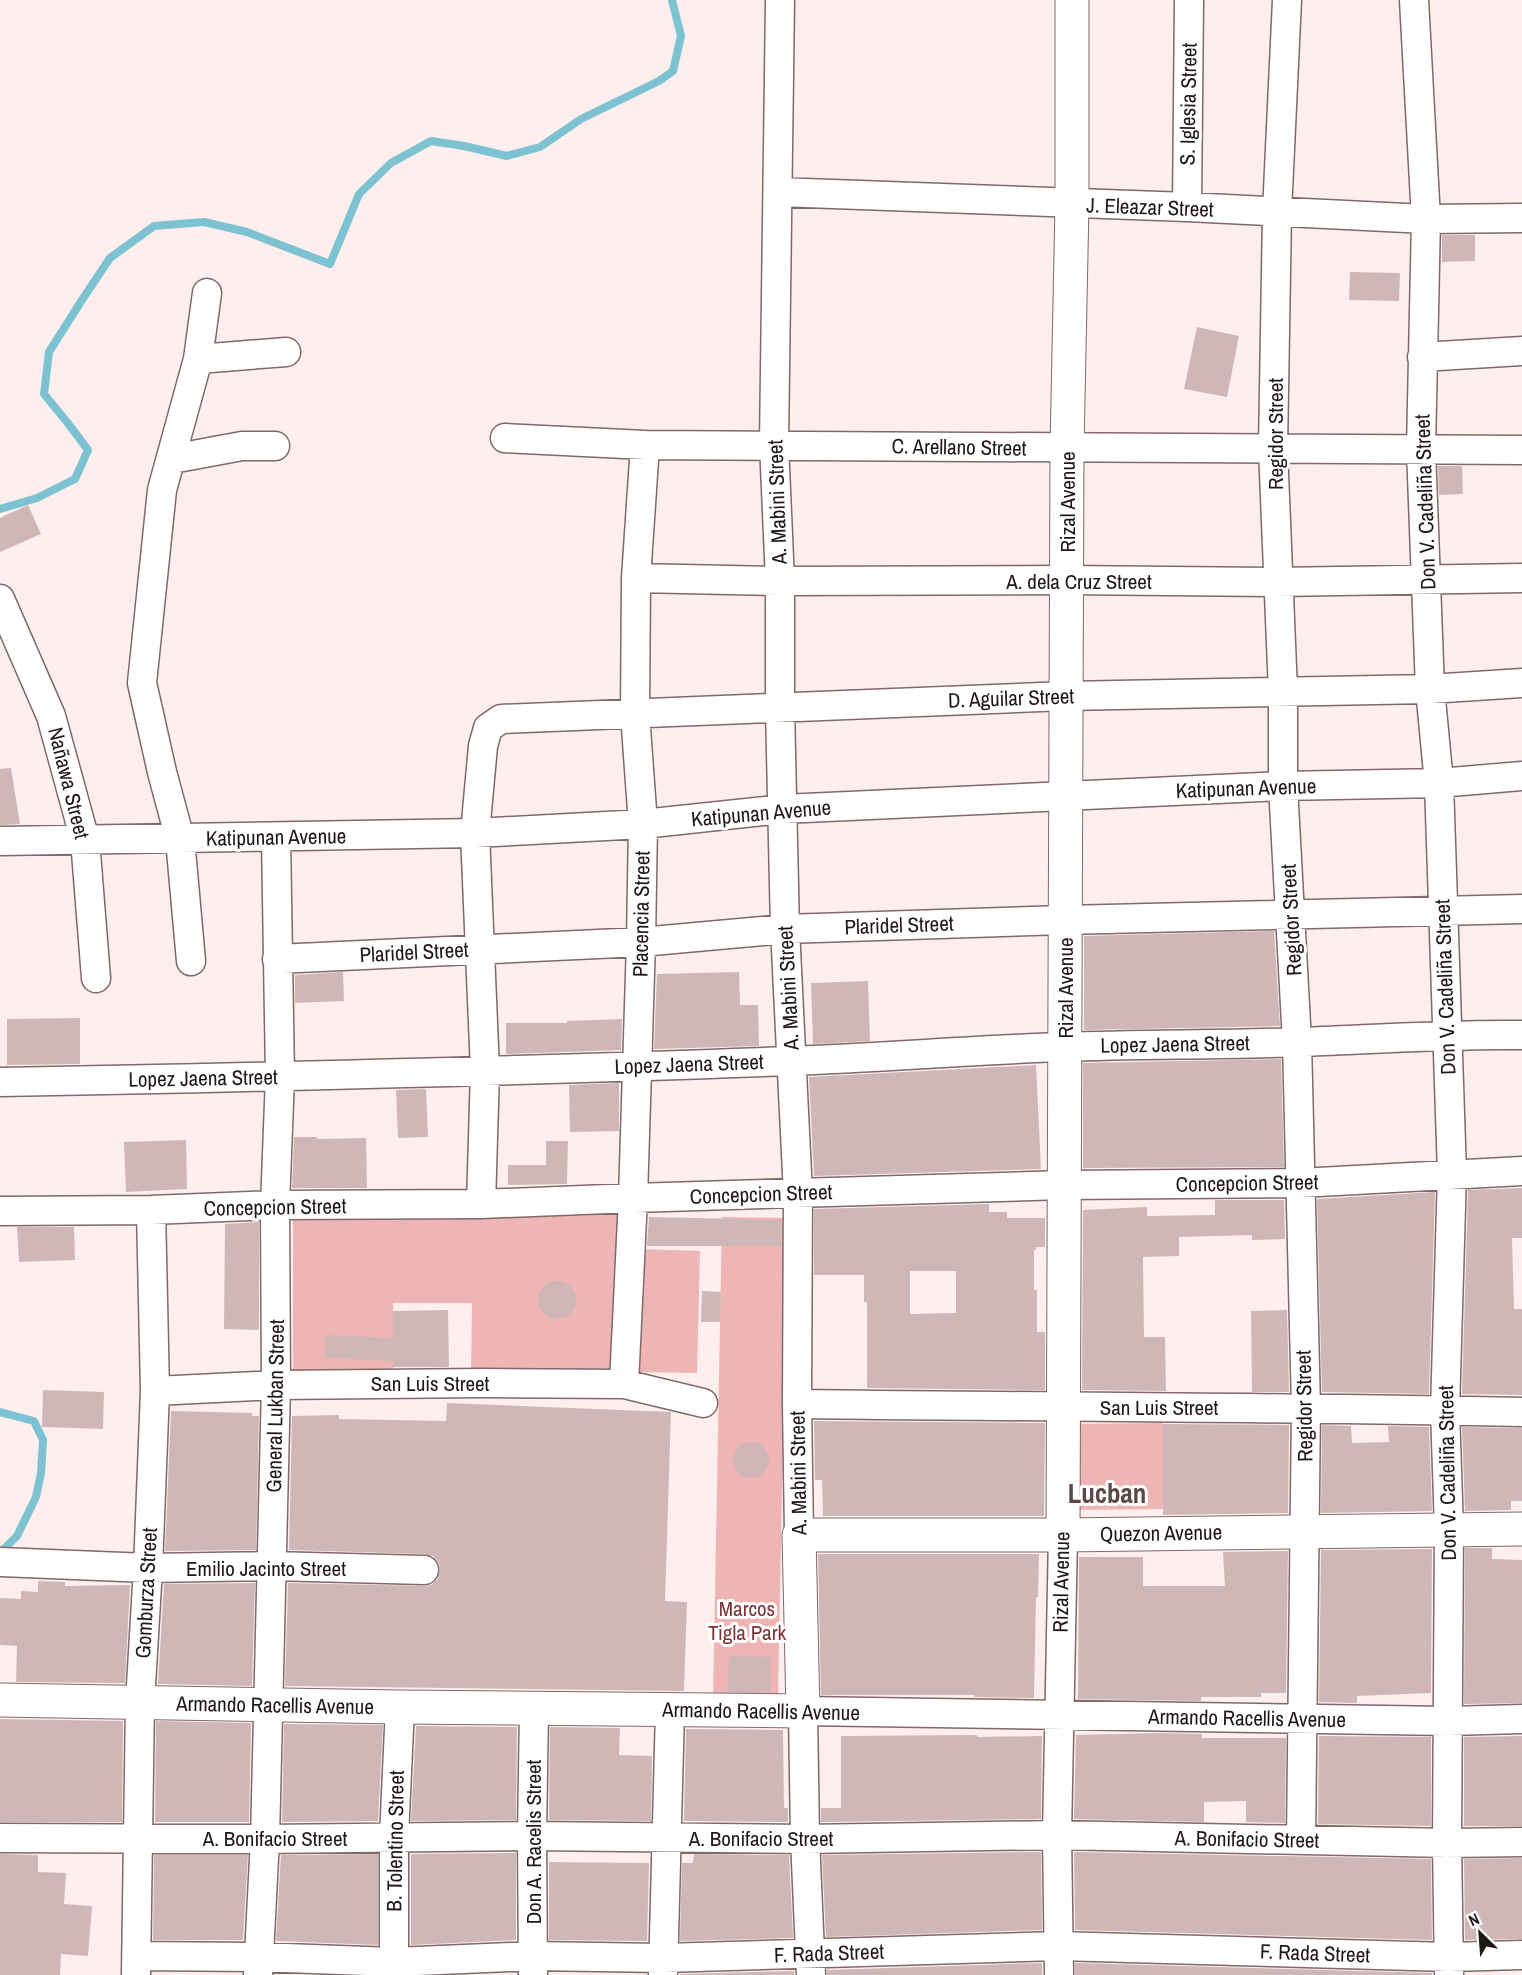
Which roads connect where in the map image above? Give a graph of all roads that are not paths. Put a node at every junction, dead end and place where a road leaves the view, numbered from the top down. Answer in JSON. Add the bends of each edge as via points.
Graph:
{"nodes":[{"id":1,"x":780,"y":0,"type":"edge"},
{"id":2,"x":1072,"y":0,"type":"edge"},
{"id":3,"x":1189,"y":0,"type":"edge"},
{"id":4,"x":1287,"y":0,"type":"edge"},
{"id":5,"x":1414,"y":0,"type":"edge"},
{"id":6,"x":778,"y":192,"type":"junction"},
{"id":7,"x":1072,"y":204,"type":"junction"},
{"id":8,"x":1187,"y":207,"type":"junction"},
{"id":9,"x":1277,"y":212,"type":"junction"},
{"id":10,"x":1522,"y":218,"type":"edge"},
{"id":11,"x":1426,"y":219,"type":"junction"},
{"id":12,"x":207,"y":292,"type":"dead end"},
{"id":13,"x":1522,"y":351,"type":"edge"},
{"id":14,"x":286,"y":352,"type":"dead end"},
{"id":15,"x":1422,"y":357,"type":"junction"},
{"id":16,"x":198,"y":359,"type":"junction"},
{"id":17,"x":505,"y":438,"type":"dead end"},
{"id":18,"x":774,"y":444,"type":"junction"},
{"id":19,"x":645,"y":445,"type":"junction"},
{"id":20,"x":275,"y":446,"type":"dead end"},
{"id":21,"x":1068,"y":448,"type":"junction"},
{"id":22,"x":1273,"y":449,"type":"junction"},
{"id":23,"x":1421,"y":449,"type":"junction"},
{"id":24,"x":1522,"y":450,"type":"edge"},
{"id":25,"x":172,"y":459,"type":"junction"},
{"id":26,"x":636,"y":578,"type":"junction"},
{"id":27,"x":1522,"y":578,"type":"edge"},
{"id":28,"x":1067,"y":580,"type":"junction"},
{"id":29,"x":1427,"y":580,"type":"junction"},
{"id":30,"x":780,"y":581,"type":"junction"},
{"id":31,"x":1278,"y":582,"type":"junction"},
{"id":32,"x":0,"y":599,"type":"edge"},
{"id":33,"x":1522,"y":683,"type":"edge"},
{"id":34,"x":1430,"y":689,"type":"junction"},
{"id":35,"x":1283,"y":692,"type":"junction"},
{"id":36,"x":1066,"y":696,"type":"junction"},
{"id":37,"x":780,"y":708,"type":"junction"},
{"id":38,"x":635,"y":714,"type":"junction"},
{"id":39,"x":1522,"y":777,"type":"edge"},
{"id":40,"x":1439,"y":783,"type":"junction"},
{"id":41,"x":1283,"y":786,"type":"junction"},
{"id":42,"x":1066,"y":795,"type":"junction"},
{"id":43,"x":783,"y":809,"type":"junction"},
{"id":44,"x":642,"y":824,"type":"junction"},
{"id":45,"x":475,"y":833,"type":"junction"},
{"id":46,"x":276,"y":837,"type":"junction"},
{"id":47,"x":180,"y":839,"type":"junction"},
{"id":48,"x":85,"y":840,"type":"junction"},
{"id":49,"x":0,"y":841,"type":"edge"},
{"id":50,"x":1522,"y":909,"type":"edge"},
{"id":51,"x":1443,"y":911,"type":"junction"},
{"id":52,"x":1292,"y":914,"type":"junction"},
{"id":53,"x":1065,"y":920,"type":"junction"},
{"id":54,"x":785,"y":929,"type":"junction"},
{"id":55,"x":641,"y":942,"type":"junction"},
{"id":56,"x":479,"y":948,"type":"junction"},
{"id":57,"x":277,"y":959,"type":"junction"},
{"id":58,"x":191,"y":961,"type":"dead end"},
{"id":59,"x":96,"y":978,"type":"dead end"},
{"id":60,"x":1446,"y":1034,"type":"junction"},
{"id":61,"x":1522,"y":1035,"type":"edge"},
{"id":62,"x":1297,"y":1042,"type":"junction"},
{"id":63,"x":1065,"y":1047,"type":"junction"},
{"id":64,"x":792,"y":1061,"type":"junction"},
{"id":65,"x":636,"y":1066,"type":"junction"},
{"id":66,"x":484,"y":1071,"type":"junction"},
{"id":67,"x":280,"y":1077,"type":"junction"},
{"id":68,"x":0,"y":1082,"type":"edge"},
{"id":69,"x":1522,"y":1171,"type":"edge"},
{"id":70,"x":1452,"y":1174,"type":"junction"},
{"id":71,"x":1300,"y":1183,"type":"junction"},
{"id":72,"x":1064,"y":1185,"type":"junction"},
{"id":73,"x":798,"y":1194,"type":"junction"},
{"id":74,"x":633,"y":1198,"type":"junction"},
{"id":75,"x":481,"y":1204,"type":"junction"},
{"id":76,"x":275,"y":1205,"type":"junction"},
{"id":77,"x":151,"y":1210,"type":"junction"},
{"id":78,"x":0,"y":1211,"type":"edge"},
{"id":79,"x":276,"y":1384,"type":"junction"},
{"id":80,"x":624,"y":1384,"type":"junction"},
{"id":81,"x":155,"y":1390,"type":"junction"},
{"id":82,"x":703,"y":1403,"type":"dead end"},
{"id":83,"x":797,"y":1404,"type":"junction"},
{"id":84,"x":1063,"y":1407,"type":"junction"},
{"id":85,"x":1306,"y":1407,"type":"junction"},
{"id":86,"x":1445,"y":1410,"type":"junction"},
{"id":87,"x":1522,"y":1412,"type":"edge"},
{"id":88,"x":1449,"y":1529,"type":"junction"},
{"id":89,"x":1522,"y":1529,"type":"edge"},
{"id":90,"x":1305,"y":1531,"type":"junction"},
{"id":91,"x":799,"y":1535,"type":"junction"},
{"id":92,"x":1062,"y":1535,"type":"junction"},
{"id":93,"x":0,"y":1562,"type":"edge"},
{"id":94,"x":272,"y":1566,"type":"junction"},
{"id":95,"x":148,"y":1568,"type":"junction"},
{"id":96,"x":423,"y":1570,"type":"dead end"},
{"id":97,"x":0,"y":1700,"type":"edge"},
{"id":98,"x":140,"y":1702,"type":"junction"},
{"id":99,"x":268,"y":1705,"type":"junction"},
{"id":100,"x":400,"y":1707,"type":"junction"},
{"id":101,"x":534,"y":1708,"type":"junction"},
{"id":102,"x":670,"y":1710,"type":"junction"},
{"id":103,"x":803,"y":1711,"type":"junction"},
{"id":104,"x":1059,"y":1715,"type":"junction"},
{"id":105,"x":1522,"y":1719,"type":"edge"},
{"id":106,"x":1303,"y":1720,"type":"junction"},
{"id":107,"x":1448,"y":1721,"type":"junction"},
{"id":108,"x":1057,"y":1835,"type":"junction"},
{"id":109,"x":532,"y":1836,"type":"junction"},
{"id":110,"x":394,"y":1837,"type":"junction"},
{"id":111,"x":0,"y":1838,"type":"edge"},
{"id":112,"x":139,"y":1838,"type":"junction"},
{"id":113,"x":667,"y":1838,"type":"junction"},
{"id":114,"x":265,"y":1839,"type":"junction"},
{"id":115,"x":805,"y":1839,"type":"junction"},
{"id":116,"x":1301,"y":1840,"type":"junction"},
{"id":117,"x":1522,"y":1842,"type":"edge"},
{"id":118,"x":1448,"y":1843,"type":"junction"},
{"id":119,"x":1058,"y":1946,"type":"junction"},
{"id":120,"x":1522,"y":1956,"type":"edge"},
{"id":121,"x":137,"y":1965,"type":"edge"},
{"id":122,"x":811,"y":1965,"type":"edge"},
{"id":123,"x":258,"y":1966,"type":"edge"},
{"id":124,"x":533,"y":1966,"type":"edge"},
{"id":125,"x":1449,"y":1966,"type":"edge"},
{"id":126,"x":663,"y":1967,"type":"edge"},
{"id":127,"x":394,"y":1969,"type":"edge"},
{"id":128,"x":1059,"y":1975,"type":"edge"}],
"edges":[{"from":1,"to":6,"type":"street","name":"A. Mabini Street"},
{"from":2,"to":7,"type":"main road","name":"Rizal Avenue"},
{"from":3,"to":8,"type":"street","name":"S. Iglesia Street"},
{"from":4,"to":9,"type":"street","name":"Regidor Street"},
{"from":5,"to":11,"type":"street","name":"Don V. Cadeliña Street"},
{"from":6,"to":7,"type":"street","name":"J. Eleazar Street"},
{"from":6,"to":18,"type":"street","name":"A. Mabini Street"},
{"from":7,"to":8,"type":"street","name":"J. Eleazar Street"},
{"from":7,"to":21,"type":"main road","name":"Rizal Avenue"},
{"from":8,"to":9,"type":"street","name":"J. Eleazar Street"},
{"from":9,"to":11,"type":"street","name":"J. Eleazar Street"},
{"from":9,"to":22,"type":"street","name":"Regidor Street"},
{"from":10,"to":11,"type":"street","name":"J. Eleazar Street"},
{"from":11,"to":15,"type":"street","name":"Don V. Cadeliña Street"},
{"from":12,"to":16,"type":"street"},
{"from":13,"to":15,"type":"street"},
{"from":14,"to":16,"type":"street"},
{"from":15,"to":23,"type":"street","name":"Don V. Cadeliña Street"},
{"from":16,"to":25,"type":"street"},
{"from":17,"to":19,"type":"street","name":"C. Arellano Street"},
{"from":18,"to":19,"type":"street","name":"C. Arellano Street"},
{"from":18,"to":21,"type":"street","name":"C. Arellano Street"},
{"from":18,"to":30,"type":"street","name":"A. Mabini Street"},
{"from":19,"to":26,"type":"street","name":"Placencia Street"},
{"from":20,"to":25,"type":"street","via":[[242,446]]},
{"from":21,"to":22,"type":"street","name":"C. Arellano Street"},
{"from":21,"to":28,"type":"main road","name":"Rizal Avenue"},
{"from":22,"to":23,"type":"street","name":"C. Arellano Street"},
{"from":22,"to":31,"type":"street","name":"Regidor Street"},
{"from":23,"to":24,"type":"street","name":"C. Arellano Street"},
{"from":23,"to":29,"type":"street","name":"Don V. Cadeliña Street"},
{"from":25,"to":47,"type":"street","via":[[162,490],[142,683]]},
{"from":26,"to":30,"type":"street","name":"A. dela Cruz Street"},
{"from":26,"to":38,"type":"street","name":"Placencia Street"},
{"from":27,"to":29,"type":"street","name":"A. dela Cruz Street"},
{"from":28,"to":30,"type":"street","name":"A. dela Cruz Street"},
{"from":28,"to":31,"type":"street","name":"A. dela Cruz Street"},
{"from":28,"to":36,"type":"main road","name":"Rizal Avenue"},
{"from":29,"to":31,"type":"street","name":"A. dela Cruz Street"},
{"from":29,"to":34,"type":"street","name":"Don V. Cadeliña Street"},
{"from":30,"to":37,"type":"street","name":"A. Mabini Street"},
{"from":31,"to":35,"type":"street","name":"Regidor Street"},
{"from":32,"to":48,"type":"street","name":"Nañawa Street","via":[[51,716]]},
{"from":33,"to":34,"type":"street","name":"D. Aguilar Street"},
{"from":34,"to":35,"type":"street","name":"D. Aguilar Street"},
{"from":34,"to":40,"type":"street","name":"Don V. Cadeliña Street"},
{"from":35,"to":36,"type":"street","name":"D. Aguilar Street"},
{"from":35,"to":41,"type":"street","name":"Regidor Street"},
{"from":36,"to":37,"type":"street","name":"D. Aguilar Street"},
{"from":36,"to":42,"type":"main road","name":"Rizal Avenue"},
{"from":37,"to":38,"type":"street","name":"D. Aguilar Street"},
{"from":37,"to":43,"type":"street","name":"A. Mabini Street"},
{"from":38,"to":44,"type":"street","name":"Placencia Street"},
{"from":38,"to":45,"type":"street","name":"D. Aguilar Street","via":[[501,719],[488,728]]},
{"from":39,"to":40,"type":"street","name":"Katipunan Avenue"},
{"from":40,"to":41,"type":"street","name":"Katipunan Avenue"},
{"from":40,"to":51,"type":"street","name":"Don V. Cadeliña Street"},
{"from":41,"to":42,"type":"street","name":"Katipunan Avenue"},
{"from":41,"to":52,"type":"street","name":"Regidor Street"},
{"from":42,"to":43,"type":"street","name":"Katipunan Avenue"},
{"from":42,"to":53,"type":"main road","name":"Rizal Avenue"},
{"from":43,"to":44,"type":"street","name":"Katipunan Avenue"},
{"from":43,"to":54,"type":"street","name":"A. Mabini Street"},
{"from":44,"to":45,"type":"street","name":"Katipunan Avenue"},
{"from":44,"to":55,"type":"street","name":"Placencia Street"},
{"from":45,"to":46,"type":"street","name":"Katipunan Avenue"},
{"from":45,"to":56,"type":"street"},
{"from":46,"to":47,"type":"street","name":"Katipunan Avenue"},
{"from":46,"to":57,"type":"street","name":"General Lukban Street"},
{"from":47,"to":48,"type":"street","name":"Katipunan Avenue"},
{"from":47,"to":58,"type":"street"},
{"from":48,"to":49,"type":"street","name":"Katipunan Avenue"},
{"from":48,"to":59,"type":"street","name":"Nañawa Street"},
{"from":50,"to":51,"type":"street","name":"Plaridel Street"},
{"from":51,"to":52,"type":"street","name":"Plaridel Street"},
{"from":51,"to":60,"type":"street","name":"Don V. Cadeliña Street"},
{"from":52,"to":53,"type":"street","name":"Plaridel Street"},
{"from":52,"to":62,"type":"street","name":"Regidor Street"},
{"from":53,"to":54,"type":"street","name":"Plaridel Street"},
{"from":53,"to":63,"type":"main road","name":"Rizal Avenue"},
{"from":54,"to":55,"type":"street","name":"Plaridel Street"},
{"from":54,"to":64,"type":"street","name":"A. Mabini Street"},
{"from":55,"to":56,"type":"street","name":"Plaridel Street"},
{"from":55,"to":65,"type":"street","name":"Placencia Street"},
{"from":56,"to":57,"type":"street","name":"Plaridel Street"},
{"from":56,"to":66,"type":"street"},
{"from":57,"to":67,"type":"street","name":"General Lukban Street"},
{"from":60,"to":61,"type":"street","name":"Lopez Jaena Street"},
{"from":60,"to":62,"type":"street","name":"Lopez Jaena Street"},
{"from":60,"to":70,"type":"street","name":"Don V. Cadeliña Street"},
{"from":62,"to":63,"type":"street","name":"Lopez Jaena Street"},
{"from":62,"to":71,"type":"street","name":"Regidor Street"},
{"from":63,"to":64,"type":"street","name":"Lopez Jaena Street"},
{"from":63,"to":72,"type":"main road","name":"Rizal Avenue"},
{"from":64,"to":65,"type":"street","name":"Lopez Jaena Street"},
{"from":64,"to":73,"type":"street","name":"A. Mabini Street"},
{"from":65,"to":66,"type":"street","name":"Lopez Jaena Street"},
{"from":65,"to":74,"type":"street","name":"Placencia Street"},
{"from":66,"to":67,"type":"street","name":"Lopez Jaena Street"},
{"from":66,"to":75,"type":"street"},
{"from":67,"to":68,"type":"street","name":"Lopez Jaena Street"},
{"from":67,"to":76,"type":"street","name":"General Lukban Street"},
{"from":69,"to":70,"type":"street","name":"Concepcion Street"},
{"from":70,"to":71,"type":"street","name":"Concepcion Street"},
{"from":70,"to":86,"type":"street","name":"Don V. Cadeliña Street"},
{"from":71,"to":72,"type":"street","name":"Concepcion Street"},
{"from":71,"to":85,"type":"street","name":"Regidor Street"},
{"from":72,"to":73,"type":"street","name":"Concepcion Street"},
{"from":72,"to":84,"type":"main road","name":"Rizal Avenue"},
{"from":73,"to":74,"type":"street","name":"Concepcion Street"},
{"from":73,"to":83,"type":"street","name":"A. Mabini Street"},
{"from":74,"to":75,"type":"street","name":"Concepcion Street"},
{"from":74,"to":80,"type":"street","name":"Placencia Street"},
{"from":75,"to":76,"type":"street","name":"Concepcion Street"},
{"from":76,"to":77,"type":"street","name":"Concepcion Street"},
{"from":76,"to":79,"type":"street","name":"General Lukban Street"},
{"from":77,"to":78,"type":"street","name":"Concepcion Street"},
{"from":77,"to":81,"type":"street","name":"Gomburza Street"},
{"from":79,"to":80,"type":"street","name":"San Luis Street"},
{"from":79,"to":81,"type":"street","name":"San Luis Street"},
{"from":79,"to":94,"type":"street","name":"General Lukban Street"},
{"from":80,"to":82,"type":"street","name":"San Luis Street"},
{"from":81,"to":95,"type":"street","name":"Gomburza Street"},
{"from":83,"to":84,"type":"street","name":"San Luis Street"},
{"from":83,"to":91,"type":"street","name":"A. Mabini Street"},
{"from":84,"to":85,"type":"street","name":"San Luis Street"},
{"from":84,"to":92,"type":"main road","name":"Rizal Avenue"},
{"from":85,"to":86,"type":"street","name":"San Luis Street"},
{"from":85,"to":90,"type":"street","name":"Regidor Street"},
{"from":86,"to":87,"type":"street","name":"San Luis Street"},
{"from":86,"to":88,"type":"street","name":"Don V. Cadeliña Street"},
{"from":88,"to":89,"type":"main road","name":"Quezon Avenue"},
{"from":88,"to":90,"type":"main road","name":"Quezon Avenue"},
{"from":88,"to":107,"type":"street","name":"Don V. Cadeliña Street"},
{"from":90,"to":92,"type":"main road","name":"Quezon Avenue"},
{"from":90,"to":106,"type":"street","name":"Regidor Street"},
{"from":91,"to":92,"type":"main road","name":"Quezon Avenue"},
{"from":91,"to":103,"type":"main road","name":"A. Mabini Street"},
{"from":92,"to":104,"type":"street","name":"Rizal Avenue"},
{"from":93,"to":95,"type":"street","name":"Emilio Jacinto Street"},
{"from":94,"to":95,"type":"street","name":"Emilio Jacinto Street"},
{"from":94,"to":96,"type":"street","name":"Emilio Jacinto Street"},
{"from":94,"to":99,"type":"street","name":"General Lukban Street"},
{"from":95,"to":98,"type":"street","name":"Gomburza Street"},
{"from":97,"to":98,"type":"main road","name":"Armando Racellis Avenue"},
{"from":98,"to":99,"type":"main road","name":"Armando Racellis Avenue"},
{"from":98,"to":112,"type":"street","name":"Gomburza Street"},
{"from":99,"to":100,"type":"main road","name":"Armando Racellis Avenue"},
{"from":99,"to":114,"type":"street","name":"General Lukban Street"},
{"from":100,"to":101,"type":"main road","name":"Armando Racellis Avenue"},
{"from":100,"to":110,"type":"street","name":"B. Tolentino Street"},
{"from":101,"to":102,"type":"main road","name":"Armando Racellis Avenue"},
{"from":101,"to":109,"type":"street","name":"Don A. Racelis Street"},
{"from":102,"to":103,"type":"main road","name":"Armando Racellis Avenue"},
{"from":102,"to":113,"type":"street"},
{"from":103,"to":104,"type":"street","name":"Armando Racellis Avenue"},
{"from":103,"to":115,"type":"street","name":"A. Mabini Street"},
{"from":104,"to":106,"type":"street","name":"Armando Racellis Avenue"},
{"from":104,"to":108,"type":"street","name":"Rizal Avenue"},
{"from":105,"to":107,"type":"street","name":"Armando Racellis Avenue"},
{"from":106,"to":107,"type":"street","name":"Armando Racellis Avenue"},
{"from":106,"to":116,"type":"street","name":"Regidor Street"},
{"from":107,"to":118,"type":"street","name":"Don V. Cadeliña Street"},
{"from":108,"to":115,"type":"street","name":"A. Bonifacio Street"},
{"from":108,"to":116,"type":"street","name":"A. Bonifacio Street"},
{"from":108,"to":119,"type":"street","name":"Rizal Avenue"},
{"from":109,"to":110,"type":"street","name":"A. Bonifacio Street"},
{"from":109,"to":113,"type":"street","name":"A. Bonifacio Street"},
{"from":109,"to":124,"type":"street","name":"Don A. Racelis Street"},
{"from":110,"to":114,"type":"street","name":"A. Bonifacio Street"},
{"from":110,"to":127,"type":"street","name":"B. Tolentino Street"},
{"from":111,"to":112,"type":"street","name":"A. Bonifacio Street"},
{"from":112,"to":114,"type":"street","name":"A. Bonifacio Street"},
{"from":112,"to":121,"type":"street","name":"Gomburza Street"},
{"from":113,"to":115,"type":"street","name":"A. Bonifacio Street"},
{"from":113,"to":126,"type":"street"},
{"from":114,"to":123,"type":"street","name":"General Lukban Street"},
{"from":115,"to":122,"type":"street","name":"A. Mabini Street"},
{"from":116,"to":118,"type":"street","name":"A. Bonifacio Street"},
{"from":117,"to":118,"type":"street","name":"A. Bonifacio Street"},
{"from":118,"to":125,"type":"street","name":"Don V. Cadeliña Street"},
{"from":119,"to":122,"type":"street","name":"F. Rada Street"},
{"from":119,"to":125,"type":"street","name":"F. Rada Street"},
{"from":119,"to":128,"type":"street","name":"Rizal Avenue"},
{"from":120,"to":125,"type":"street","name":"F. Rada Street"},
{"from":121,"to":123,"type":"street","name":"F. Rada Street"},
{"from":122,"to":126,"type":"street","name":"F. Rada Street"},
{"from":123,"to":127,"type":"street","name":"F. Rada Street"},
{"from":124,"to":126,"type":"street","name":"F. Rada Street"},
{"from":124,"to":127,"type":"street","name":"F. Rada Street"}]}
